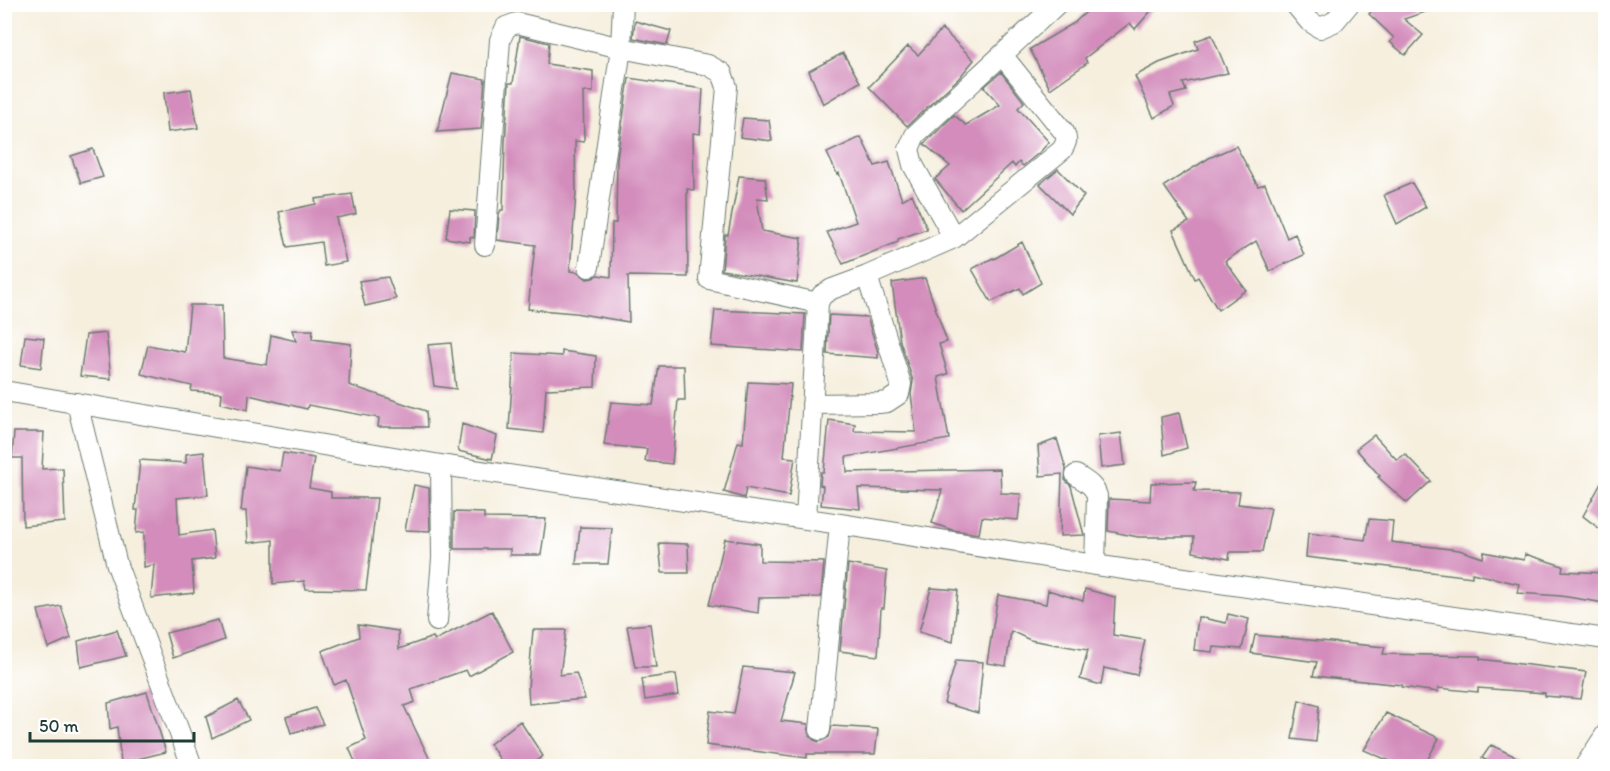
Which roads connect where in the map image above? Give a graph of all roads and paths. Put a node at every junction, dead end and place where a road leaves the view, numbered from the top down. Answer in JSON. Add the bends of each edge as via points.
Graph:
{"nodes":[{"id":1,"x":624,"y":4,"type":"edge"},
{"id":2,"x":1057,"y":4,"type":"edge"},
{"id":3,"x":1294,"y":4,"type":"edge"},
{"id":4,"x":1349,"y":4,"type":"edge"},
{"id":5,"x":621,"y":48,"type":"junction"},
{"id":6,"x":1002,"y":55,"type":"junction"},
{"id":7,"x":954,"y":238,"type":"junction"},
{"id":8,"x":485,"y":244,"type":"dead end"},
{"id":9,"x":589,"y":267,"type":"dead end"},
{"id":10,"x":867,"y":276,"type":"junction"},
{"id":11,"x":818,"y":303,"type":"junction"},
{"id":12,"x":4,"y":391,"type":"edge"},
{"id":13,"x":77,"y":403,"type":"junction"},
{"id":14,"x":812,"y":405,"type":"junction"},
{"id":15,"x":441,"y":465,"type":"junction"},
{"id":16,"x":1076,"y":475,"type":"dead end"},
{"id":17,"x":806,"y":519,"type":"junction"},
{"id":18,"x":840,"y":524,"type":"junction"},
{"id":19,"x":1095,"y":565,"type":"junction"},
{"id":20,"x":437,"y":621,"type":"dead end"},
{"id":21,"x":1605,"y":639,"type":"edge"},
{"id":22,"x":820,"y":730,"type":"dead end"},
{"id":23,"x":1605,"y":734,"type":"edge"},
{"id":24,"x":1595,"y":758,"type":"edge"},
{"id":25,"x":192,"y":766,"type":"edge"}],
"edges":[{"from":1,"to":5,"type":"street"},
{"from":2,"to":6,"type":"street"},
{"from":3,"to":4,"type":"street","via":[[1320,28],[1334,22]]},
{"from":5,"to":8,"type":"street","via":[[517,22],[506,27],[500,40]]},
{"from":5,"to":9,"type":"street"},
{"from":5,"to":11,"type":"street","via":[[708,65],[722,73],[728,87],[709,279]]},
{"from":6,"to":7,"type":"street","via":[[915,135],[909,149],[913,165]]},
{"from":6,"to":7,"type":"street","via":[[1064,132],[1066,143]]},
{"from":7,"to":10,"type":"street"},
{"from":10,"to":11,"type":"street","via":[[832,289]]},
{"from":10,"to":14,"type":"street","via":[[901,384],[899,394],[887,402]]},
{"from":11,"to":14,"type":"street"},
{"from":12,"to":13,"type":"street"},
{"from":13,"to":15,"type":"street"},
{"from":13,"to":25,"type":"street","via":[[117,565]]},
{"from":14,"to":17,"type":"street"},
{"from":15,"to":17,"type":"street"},
{"from":15,"to":20,"type":"street","via":[[442,558]]},
{"from":16,"to":19,"type":"street","via":[[1088,482],[1097,496]]},
{"from":17,"to":18,"type":"street"},
{"from":18,"to":19,"type":"street"},
{"from":18,"to":22,"type":"street"},
{"from":19,"to":21,"type":"street"},
{"from":23,"to":24,"type":"street"}]}
